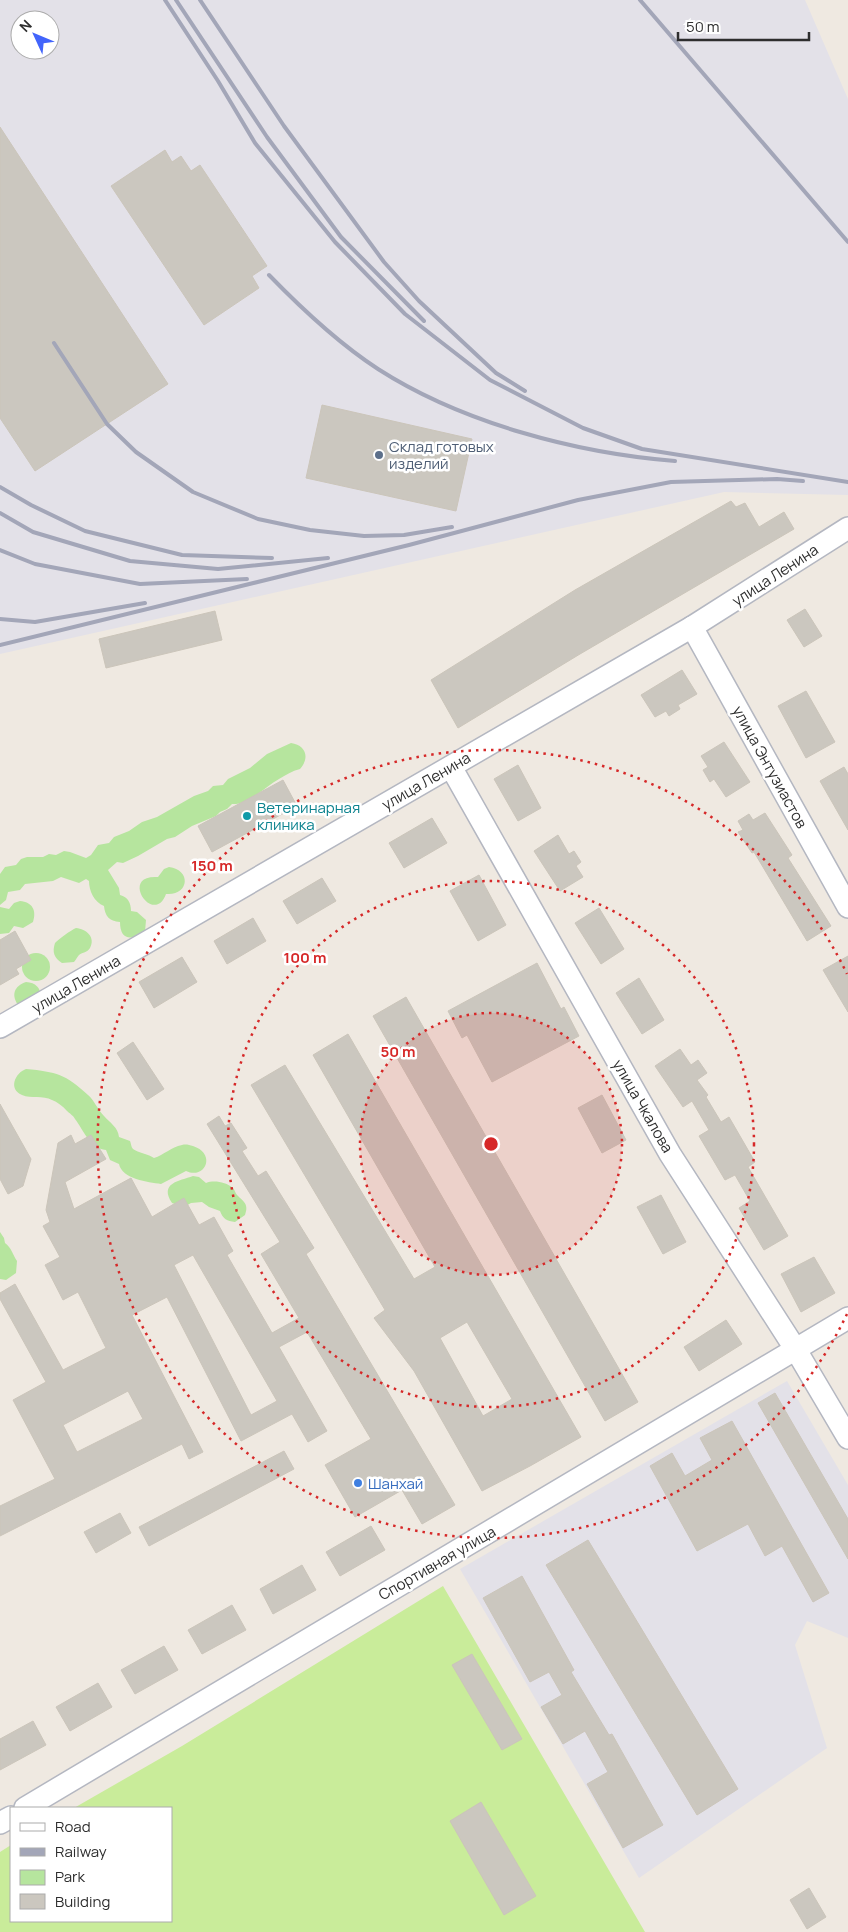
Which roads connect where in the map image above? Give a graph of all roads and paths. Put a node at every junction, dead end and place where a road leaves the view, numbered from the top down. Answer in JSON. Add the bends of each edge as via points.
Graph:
{"nodes":[{"id":1,"x":848,"y":528,"type":"edge"},
{"id":2,"x":692,"y":627,"type":"junction"},
{"id":3,"x":451,"y":767,"type":"junction"},
{"id":4,"x":848,"y":907,"type":"edge"},
{"id":5,"x":0,"y":1027,"type":"edge"},
{"id":6,"x":848,"y":1318,"type":"edge"},
{"id":7,"x":796,"y":1350,"type":"junction"},
{"id":8,"x":848,"y":1438,"type":"edge"},
{"id":9,"x":28,"y":1807,"type":"edge"}],
"edges":[{"from":1,"to":2,"type":"street","name":"улица Ленина"},
{"from":2,"to":3,"type":"street","name":"улица Ленина"},
{"from":2,"to":4,"type":"street","name":"улица Энтузиастов"},
{"from":3,"to":5,"type":"street","name":"улица Ленина"},
{"from":3,"to":7,"type":"street","name":"улица Чкалова","via":[[670,1154]]},
{"from":6,"to":7,"type":"street","name":"Спортивная улица"},
{"from":7,"to":8,"type":"street","name":"улица Чкалова"},
{"from":7,"to":9,"type":"street","name":"Спортивная улица"}]}
